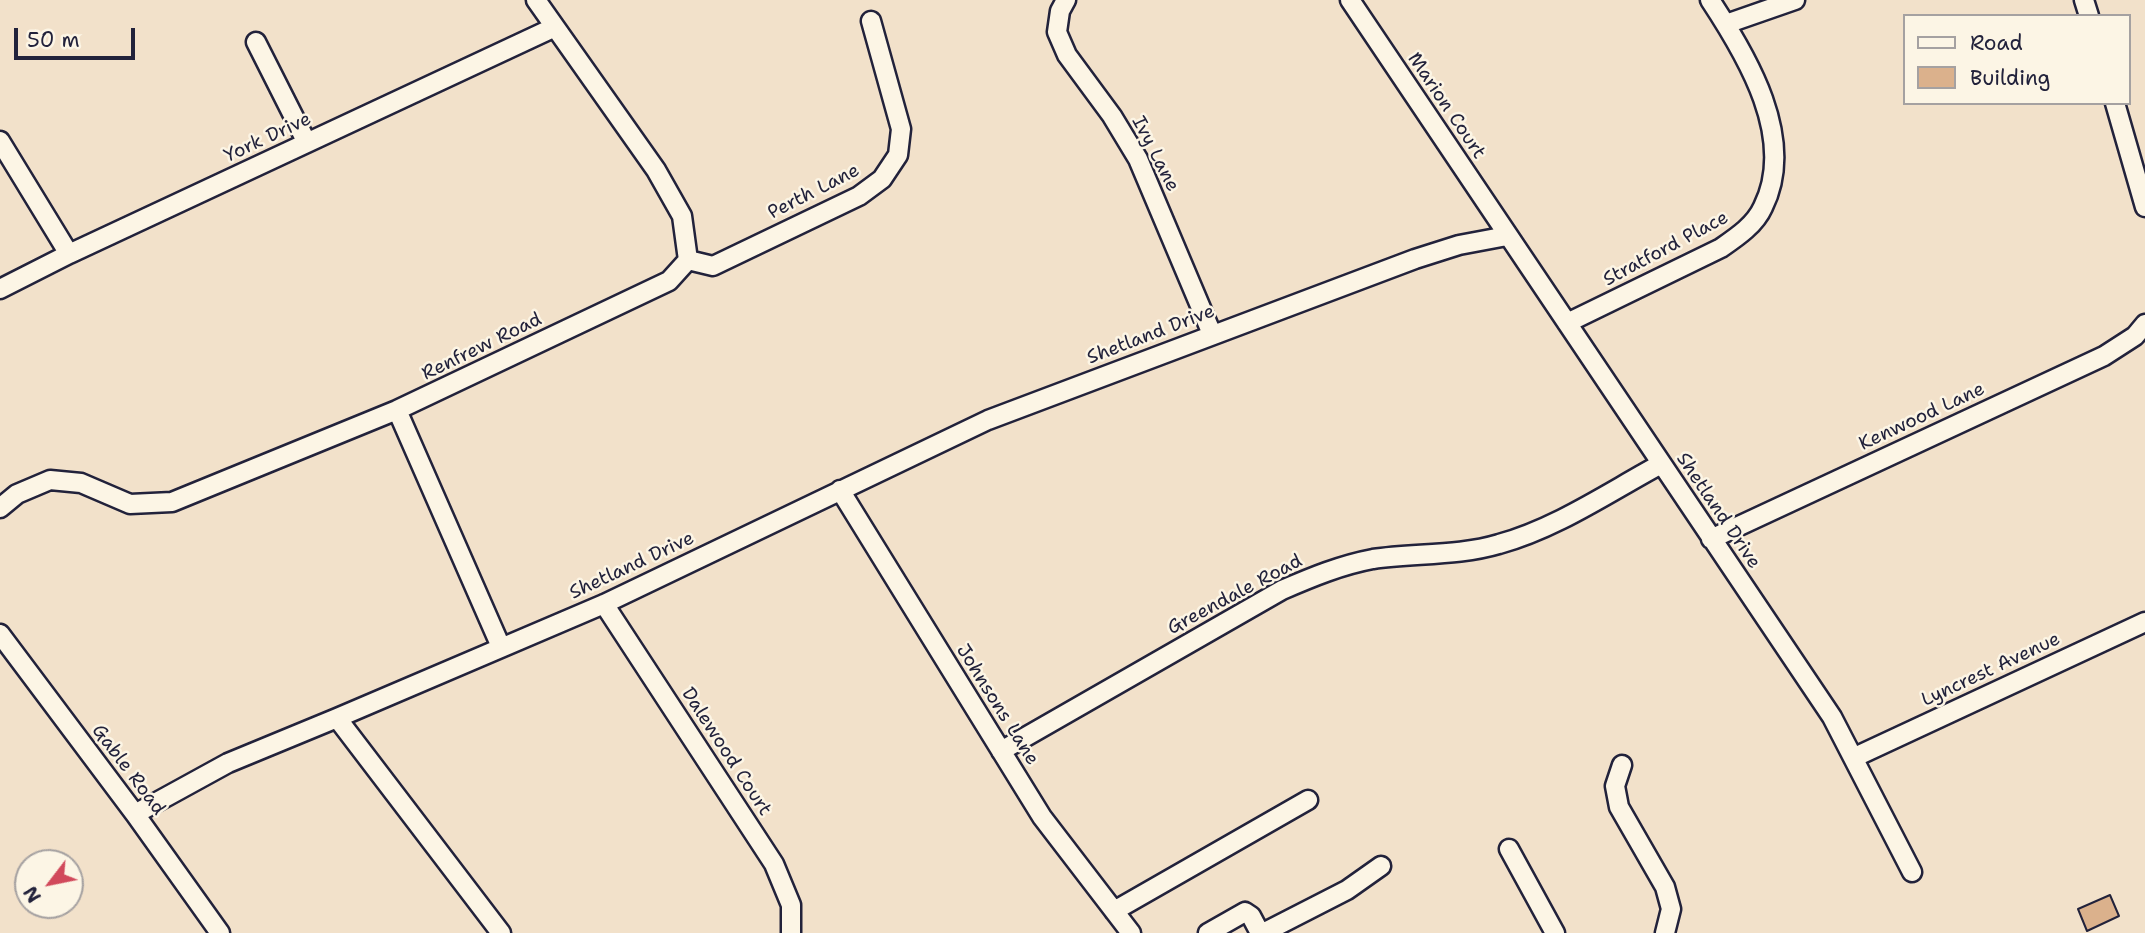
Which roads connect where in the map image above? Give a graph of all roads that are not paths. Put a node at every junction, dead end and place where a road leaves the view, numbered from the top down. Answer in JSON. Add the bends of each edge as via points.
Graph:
{"nodes":[{"id":1,"x":1066,"y":0,"type":"edge"},
{"id":2,"x":1350,"y":0,"type":"edge"},
{"id":3,"x":1710,"y":0,"type":"edge"},
{"id":4,"x":1795,"y":0,"type":"edge"},
{"id":5,"x":537,"y":1,"type":"edge"},
{"id":6,"x":871,"y":21,"type":"dead end"},
{"id":7,"x":1726,"y":24,"type":"junction"},
{"id":8,"x":555,"y":27,"type":"junction"},
{"id":9,"x":256,"y":42,"type":"dead end"},
{"id":10,"x":2116,"y":105,"type":"edge"},
{"id":11,"x":0,"y":141,"type":"edge"},
{"id":12,"x":307,"y":143,"type":"junction"},
{"id":13,"x":2145,"y":207,"type":"edge"},
{"id":14,"x":1507,"y":236,"type":"junction"},
{"id":15,"x":69,"y":254,"type":"junction"},
{"id":16,"x":688,"y":260,"type":"junction"},
{"id":17,"x":0,"y":289,"type":"edge"},
{"id":18,"x":1567,"y":323,"type":"junction"},
{"id":19,"x":2145,"y":324,"type":"edge"},
{"id":20,"x":1212,"y":334,"type":"junction"},
{"id":21,"x":397,"y":411,"type":"junction"},
{"id":22,"x":1661,"y":464,"type":"junction"},
{"id":23,"x":841,"y":490,"type":"junction"},
{"id":24,"x":0,"y":508,"type":"edge"},
{"id":25,"x":1711,"y":539,"type":"junction"},
{"id":26,"x":604,"y":604,"type":"junction"},
{"id":27,"x":2145,"y":622,"type":"edge"},
{"id":28,"x":0,"y":634,"type":"edge"},
{"id":29,"x":501,"y":647,"type":"junction"},
{"id":30,"x":337,"y":718,"type":"junction"},
{"id":31,"x":1001,"y":751,"type":"junction"},
{"id":32,"x":1855,"y":757,"type":"junction"},
{"id":33,"x":1622,"y":765,"type":"dead end"},
{"id":34,"x":1308,"y":800,"type":"dead end"},
{"id":35,"x":135,"y":814,"type":"junction"},
{"id":36,"x":1509,"y":849,"type":"dead end"},
{"id":37,"x":1381,"y":866,"type":"dead end"},
{"id":38,"x":1912,"y":872,"type":"dead end"},
{"id":39,"x":1114,"y":911,"type":"junction"},
{"id":40,"x":220,"y":933,"type":"edge"},
{"id":41,"x":501,"y":933,"type":"edge"},
{"id":42,"x":791,"y":933,"type":"edge"},
{"id":43,"x":1131,"y":933,"type":"edge"},
{"id":44,"x":1208,"y":933,"type":"edge"},
{"id":45,"x":1261,"y":933,"type":"edge"},
{"id":46,"x":1555,"y":933,"type":"edge"},
{"id":47,"x":1665,"y":933,"type":"edge"}],
"edges":[{"from":1,"to":20,"type":"street","name":"Ivy Lane","via":[[1058,32],[1067,55],[1138,159]]},
{"from":2,"to":14,"type":"street","name":"Marion Court"},
{"from":3,"to":7,"type":"street","name":"Stratford Place"},
{"from":4,"to":7,"type":"street"},
{"from":5,"to":8,"type":"street"},
{"from":6,"to":16,"type":"street","name":"Perth Lane","via":[[901,129],[898,155],[882,179],[859,195],[713,266]]},
{"from":7,"to":18,"type":"street","name":"Stratford Place","via":[[1765,104],[1774,144],[1772,181],[1763,208],[1744,232],[1721,248]]},
{"from":8,"to":12,"type":"street","name":"York Drive"},
{"from":8,"to":16,"type":"street","via":[[676,204]]},
{"from":9,"to":12,"type":"street"},
{"from":10,"to":13,"type":"street"},
{"from":11,"to":15,"type":"street"},
{"from":12,"to":15,"type":"street","name":"York Drive"},
{"from":14,"to":18,"type":"street","name":"Shetland Drive"},
{"from":14,"to":20,"type":"street","name":"Shetland Drive","via":[[1415,259]]},
{"from":15,"to":17,"type":"street","name":"York Drive"},
{"from":16,"to":21,"type":"street","name":"Renfrew Road","via":[[669,281]]},
{"from":18,"to":22,"type":"street","name":"Shetland Drive"},
{"from":19,"to":25,"type":"street","name":"Kenwood Lane","via":[[2104,356]]},
{"from":20,"to":23,"type":"street","name":"Shetland Drive","via":[[988,420]]},
{"from":21,"to":24,"type":"street","name":"Renfrew Road","via":[[172,502],[131,504],[81,483],[50,480],[17,494]]},
{"from":21,"to":29,"type":"street"},
{"from":22,"to":25,"type":"street","name":"Shetland Drive"},
{"from":22,"to":31,"type":"street","name":"Greendale Road","via":[[1548,525],[1499,545],[1372,559],[1314,576]]},
{"from":23,"to":26,"type":"street","name":"Shetland Drive"},
{"from":23,"to":31,"type":"street","name":"Johnsons Lane"},
{"from":25,"to":32,"type":"street","name":"Shetland Drive"},
{"from":26,"to":29,"type":"street","name":"Shetland Drive"},
{"from":26,"to":42,"type":"street","name":"Dalewood Court","via":[[774,864],[791,905]]},
{"from":27,"to":32,"type":"street","name":"Lyncrest Avenue"},
{"from":28,"to":35,"type":"street","name":"Gable Road"},
{"from":29,"to":30,"type":"street","name":"Shetland Drive"},
{"from":30,"to":35,"type":"street","name":"Shetland Drive","via":[[228,763]]},
{"from":30,"to":41,"type":"street"},
{"from":31,"to":39,"type":"street","name":"Johnsons Lane","via":[[1042,817]]},
{"from":32,"to":38,"type":"street","name":"Shetland Drive"},
{"from":33,"to":47,"type":"street","via":[[1615,786],[1619,807],[1665,887],[1671,909]]},
{"from":34,"to":39,"type":"street"},
{"from":35,"to":40,"type":"street","name":"Gable Road"},
{"from":36,"to":46,"type":"street"},
{"from":37,"to":45,"type":"street","via":[[1347,890]]},
{"from":39,"to":43,"type":"street","name":"Johnsons Lane"},
{"from":44,"to":45,"type":"street","via":[[1245,912]]}]}
